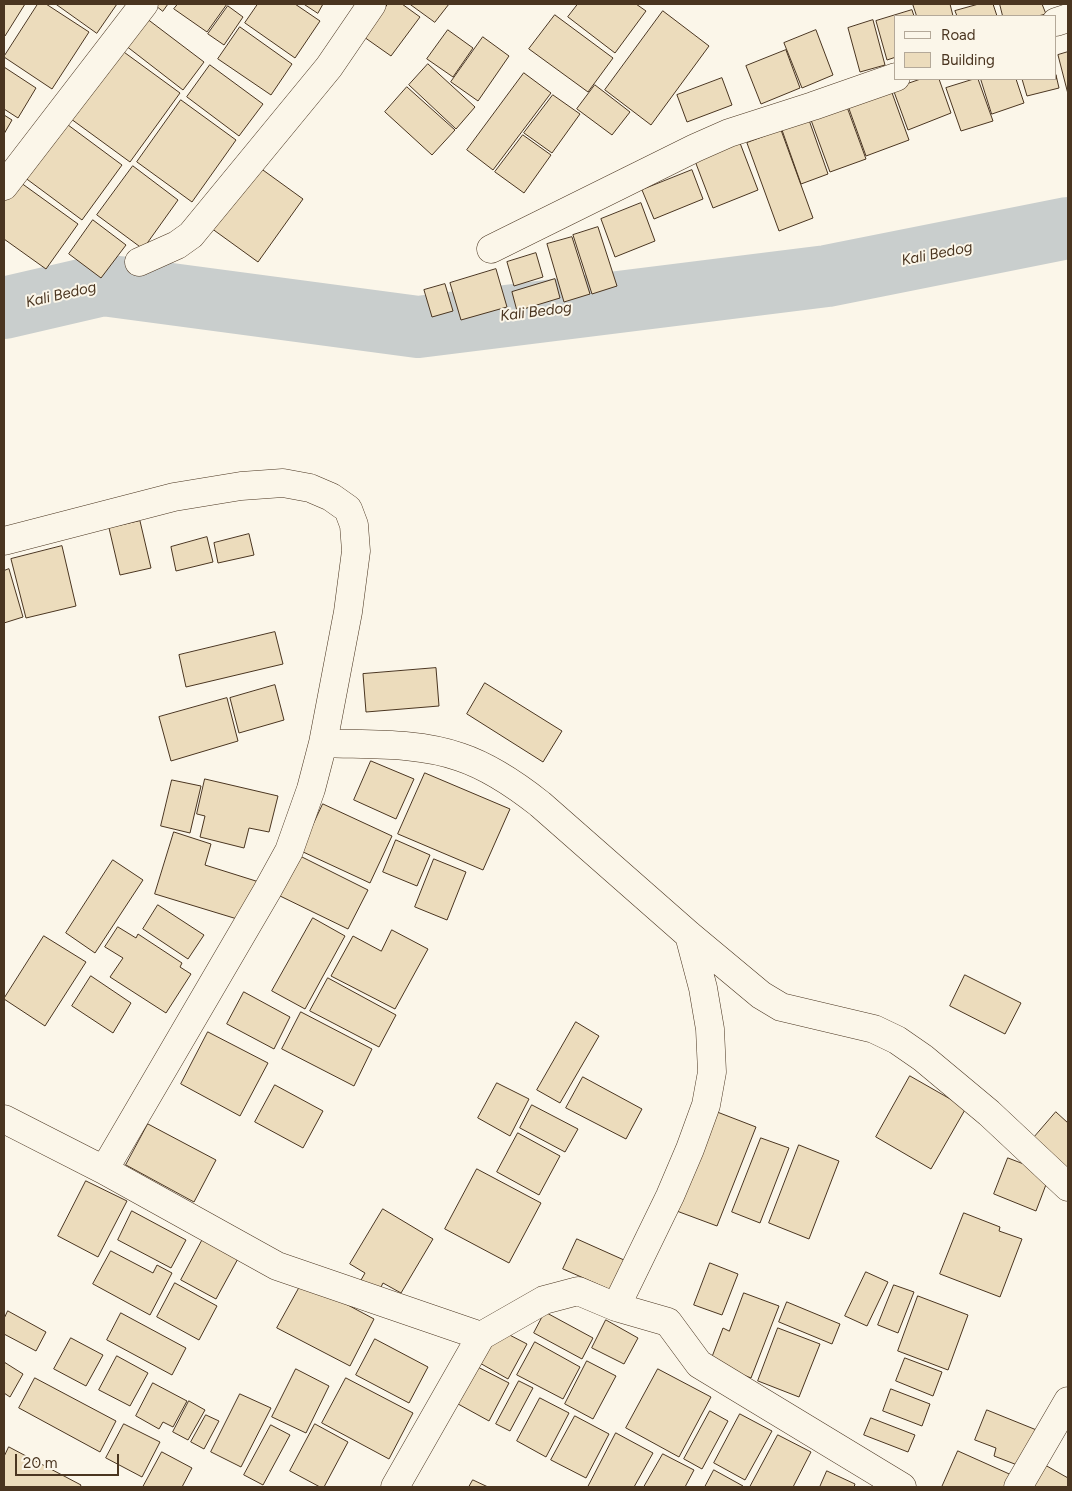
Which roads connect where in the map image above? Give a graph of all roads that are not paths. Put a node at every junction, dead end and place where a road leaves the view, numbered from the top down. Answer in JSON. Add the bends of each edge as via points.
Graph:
{"nodes":[{"id":1,"x":144,"y":4,"type":"edge"},
{"id":2,"x":372,"y":4,"type":"edge"},
{"id":3,"x":894,"y":78,"type":"edge"},
{"id":4,"x":4,"y":186,"type":"edge"},
{"id":5,"x":491,"y":249,"type":"dead end"},
{"id":6,"x":139,"y":262,"type":"dead end"},
{"id":7,"x":4,"y":541,"type":"edge"},
{"id":8,"x":323,"y":743,"type":"junction"},
{"id":9,"x":690,"y":935,"type":"junction"},
{"id":10,"x":4,"y":1119,"type":"edge"},
{"id":11,"x":104,"y":1170,"type":"junction"},
{"id":12,"x":1068,"y":1187,"type":"edge"},
{"id":13,"x":616,"y":1307,"type":"junction"},
{"id":14,"x":481,"y":1336,"type":"junction"},
{"id":15,"x":1068,"y":1401,"type":"edge"},
{"id":16,"x":395,"y":1487,"type":"edge"},
{"id":17,"x":902,"y":1487,"type":"edge"},
{"id":18,"x":1018,"y":1487,"type":"edge"}],
"edges":[{"from":1,"to":4,"type":"street"},
{"from":2,"to":6,"type":"street","via":[[329,67],[191,235],[177,246]]},
{"from":3,"to":5,"type":"street","via":[[729,133]]},
{"from":7,"to":8,"type":"street","via":[[174,497],[241,486],[283,483],[310,488],[331,497],[348,509],[354,525],[356,551]]},
{"from":8,"to":9,"type":"street","via":[[432,750],[483,767],[516,785],[540,804]]},
{"from":8,"to":11,"type":"street","via":[[289,852]]},
{"from":9,"to":12,"type":"street","via":[[761,995],[782,1007],[874,1030],[897,1040],[990,1113]]},
{"from":9,"to":13,"type":"street","via":[[710,1029],[712,1072],[706,1104],[670,1196]]},
{"from":10,"to":11,"type":"street"},
{"from":11,"to":14,"type":"street","via":[[277,1266]]},
{"from":13,"to":14,"type":"street","via":[[578,1291],[544,1300]]},
{"from":13,"to":17,"type":"street","via":[[668,1322],[699,1364]]},
{"from":14,"to":16,"type":"street"},
{"from":15,"to":18,"type":"street"}]}
